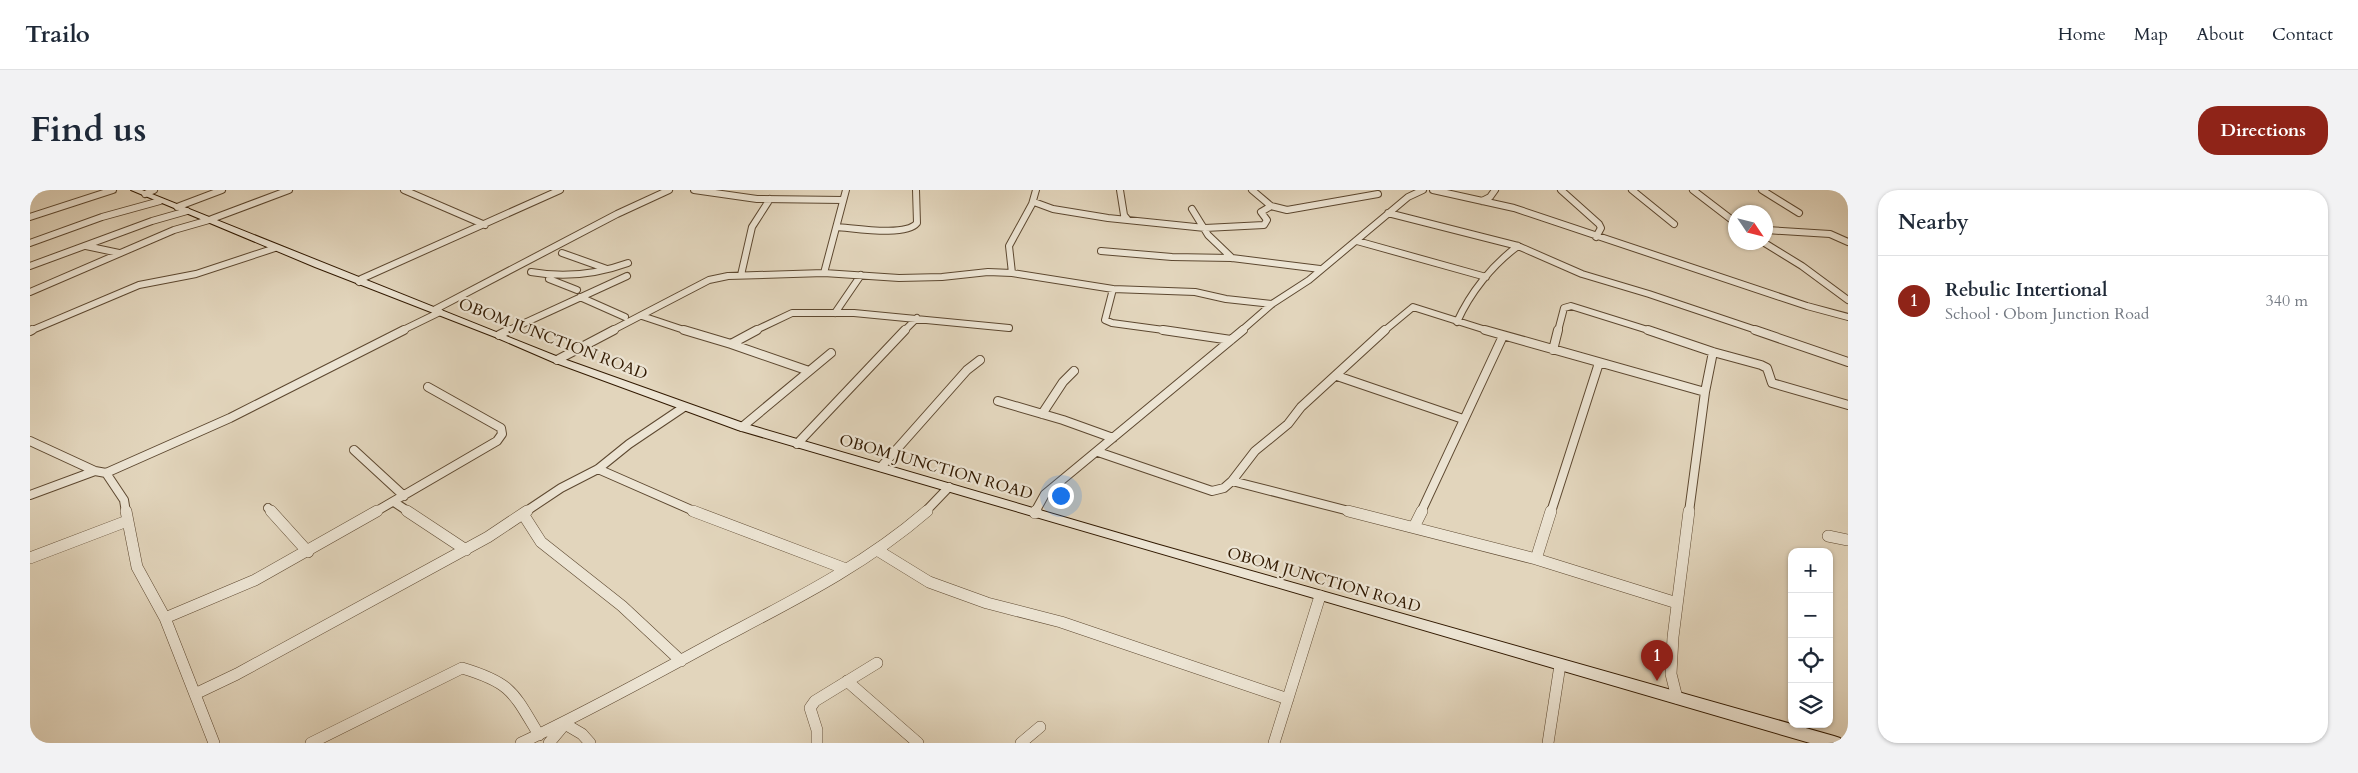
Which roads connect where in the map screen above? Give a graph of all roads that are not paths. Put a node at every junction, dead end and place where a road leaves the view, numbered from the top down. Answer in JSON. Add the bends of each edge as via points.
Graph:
{"nodes":[{"id":1,"x":113,"y":190,"type":"edge"},
{"id":2,"x":222,"y":190,"type":"edge"},
{"id":3,"x":289,"y":190,"type":"edge"},
{"id":4,"x":404,"y":190,"type":"edge"},
{"id":5,"x":560,"y":190,"type":"edge"},
{"id":6,"x":669,"y":190,"type":"edge"},
{"id":7,"x":694,"y":190,"type":"edge"},
{"id":8,"x":765,"y":190,"type":"edge"},
{"id":9,"x":846,"y":190,"type":"edge"},
{"id":10,"x":916,"y":190,"type":"edge"},
{"id":11,"x":1036,"y":190,"type":"edge"},
{"id":12,"x":1120,"y":190,"type":"edge"},
{"id":13,"x":1252,"y":190,"type":"edge"},
{"id":14,"x":1423,"y":190,"type":"edge"},
{"id":15,"x":1433,"y":190,"type":"edge"},
{"id":16,"x":1495,"y":190,"type":"edge"},
{"id":17,"x":1561,"y":190,"type":"edge"},
{"id":18,"x":1632,"y":190,"type":"edge"},
{"id":19,"x":1693,"y":190,"type":"edge"},
{"id":20,"x":1762,"y":190,"type":"edge"},
{"id":21,"x":148,"y":194,"type":"edge"},
{"id":22,"x":1378,"y":194,"type":"dead end"},
{"id":23,"x":757,"y":199,"type":"junction"},
{"id":24,"x":770,"y":199,"type":"junction"},
{"id":25,"x":843,"y":200,"type":"junction"},
{"id":26,"x":1482,"y":201,"type":"junction"},
{"id":27,"x":1034,"y":202,"type":"junction"},
{"id":28,"x":1270,"y":206,"type":"junction"},
{"id":29,"x":182,"y":209,"type":"junction"},
{"id":30,"x":1192,"y":209,"type":"dead end"},
{"id":31,"x":1388,"y":213,"type":"junction"},
{"id":32,"x":1798,"y":213,"type":"dead end"},
{"id":33,"x":30,"y":216,"type":"edge"},
{"id":34,"x":1728,"y":217,"type":"edge"},
{"id":35,"x":209,"y":220,"type":"junction"},
{"id":36,"x":1128,"y":220,"type":"junction"},
{"id":37,"x":1674,"y":224,"type":"dead end"},
{"id":38,"x":485,"y":225,"type":"junction"},
{"id":39,"x":837,"y":227,"type":"junction"},
{"id":40,"x":1205,"y":228,"type":"junction"},
{"id":41,"x":1773,"y":230,"type":"edge"},
{"id":42,"x":1596,"y":237,"type":"junction"},
{"id":43,"x":1357,"y":241,"type":"junction"},
{"id":44,"x":1848,"y":242,"type":"edge"},
{"id":45,"x":30,"y":243,"type":"edge"},
{"id":46,"x":86,"y":246,"type":"junction"},
{"id":47,"x":1518,"y":246,"type":"junction"},
{"id":48,"x":275,"y":248,"type":"junction"},
{"id":49,"x":1773,"y":248,"type":"edge"},
{"id":50,"x":1101,"y":251,"type":"dead end"},
{"id":51,"x":119,"y":253,"type":"junction"},
{"id":52,"x":562,"y":253,"type":"dead end"},
{"id":53,"x":1232,"y":258,"type":"junction"},
{"id":54,"x":628,"y":263,"type":"dead end"},
{"id":55,"x":30,"y":266,"type":"edge"},
{"id":56,"x":518,"y":266,"type":"junction"},
{"id":57,"x":1320,"y":269,"type":"junction"},
{"id":58,"x":609,"y":270,"type":"junction"},
{"id":59,"x":531,"y":272,"type":"junction"},
{"id":60,"x":824,"y":273,"type":"junction"},
{"id":61,"x":1012,"y":273,"type":"junction"},
{"id":62,"x":861,"y":275,"type":"junction"},
{"id":63,"x":627,"y":276,"type":"dead end"},
{"id":64,"x":741,"y":276,"type":"junction"},
{"id":65,"x":1486,"y":276,"type":"junction"},
{"id":66,"x":359,"y":282,"type":"junction"},
{"id":67,"x":1113,"y":289,"type":"junction"},
{"id":68,"x":30,"y":292,"type":"edge"},
{"id":69,"x":578,"y":294,"type":"junction"},
{"id":70,"x":1848,"y":300,"type":"edge"},
{"id":71,"x":1272,"y":304,"type":"junction"},
{"id":72,"x":437,"y":311,"type":"junction"},
{"id":73,"x":835,"y":313,"type":"junction"},
{"id":74,"x":642,"y":316,"type":"junction"},
{"id":75,"x":624,"y":317,"type":"dead end"},
{"id":76,"x":1848,"y":317,"type":"edge"},
{"id":77,"x":917,"y":318,"type":"junction"},
{"id":78,"x":1457,"y":322,"type":"junction"},
{"id":79,"x":1009,"y":328,"type":"dead end"},
{"id":80,"x":30,"y":331,"type":"edge"},
{"id":81,"x":499,"y":334,"type":"junction"},
{"id":82,"x":1503,"y":336,"type":"junction"},
{"id":83,"x":1231,"y":340,"type":"junction"},
{"id":84,"x":731,"y":344,"type":"junction"},
{"id":85,"x":1553,"y":350,"type":"junction"},
{"id":86,"x":1714,"y":352,"type":"junction"},
{"id":87,"x":831,"y":353,"type":"dead end"},
{"id":88,"x":557,"y":360,"type":"junction"},
{"id":89,"x":980,"y":360,"type":"dead end"},
{"id":90,"x":1848,"y":362,"type":"edge"},
{"id":91,"x":1599,"y":363,"type":"junction"},
{"id":92,"x":809,"y":371,"type":"junction"},
{"id":93,"x":1074,"y":371,"type":"dead end"},
{"id":94,"x":1337,"y":376,"type":"junction"},
{"id":95,"x":428,"y":387,"type":"dead end"},
{"id":96,"x":1705,"y":392,"type":"junction"},
{"id":97,"x":998,"y":401,"type":"dead end"},
{"id":98,"x":1848,"y":405,"type":"edge"},
{"id":99,"x":684,"y":407,"type":"junction"},
{"id":100,"x":1042,"y":414,"type":"junction"},
{"id":101,"x":1463,"y":419,"type":"junction"},
{"id":102,"x":742,"y":427,"type":"junction"},
{"id":103,"x":1113,"y":438,"type":"junction"},
{"id":104,"x":30,"y":441,"type":"edge"},
{"id":105,"x":797,"y":444,"type":"junction"},
{"id":106,"x":354,"y":450,"type":"dead end"},
{"id":107,"x":1098,"y":452,"type":"junction"},
{"id":108,"x":881,"y":467,"type":"junction"},
{"id":109,"x":598,"y":469,"type":"junction"},
{"id":110,"x":95,"y":471,"type":"junction"},
{"id":111,"x":106,"y":473,"type":"junction"},
{"id":112,"x":1232,"y":481,"type":"junction"},
{"id":113,"x":949,"y":487,"type":"junction"},
{"id":114,"x":30,"y":495,"type":"edge"},
{"id":115,"x":404,"y":496,"type":"junction"},
{"id":116,"x":394,"y":502,"type":"junction"},
{"id":117,"x":268,"y":508,"type":"dead end"},
{"id":118,"x":1035,"y":513,"type":"junction"},
{"id":119,"x":523,"y":514,"type":"junction"},
{"id":120,"x":127,"y":521,"type":"junction"},
{"id":121,"x":1414,"y":527,"type":"junction"},
{"id":122,"x":1828,"y":536,"type":"dead end"},
{"id":123,"x":1848,"y":540,"type":"edge"},
{"id":124,"x":466,"y":550,"type":"junction"},
{"id":125,"x":877,"y":550,"type":"junction"},
{"id":126,"x":308,"y":552,"type":"junction"},
{"id":127,"x":30,"y":558,"type":"edge"},
{"id":128,"x":1536,"y":559,"type":"junction"},
{"id":129,"x":846,"y":569,"type":"junction"},
{"id":130,"x":1320,"y":596,"type":"junction"},
{"id":131,"x":1678,"y":603,"type":"junction"},
{"id":132,"x":165,"y":618,"type":"junction"},
{"id":133,"x":681,"y":661,"type":"junction"},
{"id":134,"x":877,"y":663,"type":"dead end"},
{"id":135,"x":1560,"y":665,"type":"junction"},
{"id":136,"x":847,"y":681,"type":"junction"},
{"id":137,"x":195,"y":694,"type":"junction"},
{"id":138,"x":1677,"y":698,"type":"junction"},
{"id":139,"x":1288,"y":699,"type":"junction"},
{"id":140,"x":565,"y":724,"type":"junction"},
{"id":141,"x":1040,"y":727,"type":"dead end"},
{"id":142,"x":544,"y":739,"type":"edge"},
{"id":143,"x":214,"y":743,"type":"edge"},
{"id":144,"x":310,"y":743,"type":"edge"},
{"id":145,"x":521,"y":743,"type":"edge"},
{"id":146,"x":590,"y":743,"type":"edge"},
{"id":147,"x":817,"y":743,"type":"edge"},
{"id":148,"x":918,"y":743,"type":"edge"},
{"id":149,"x":1021,"y":743,"type":"edge"},
{"id":150,"x":1274,"y":743,"type":"edge"},
{"id":151,"x":1548,"y":743,"type":"edge"},
{"id":152,"x":1834,"y":743,"type":"edge"}],
"edges":[{"from":1,"to":33,"type":"street"},
{"from":2,"to":29,"type":"street"},
{"from":3,"to":35,"type":"street"},
{"from":4,"to":38,"type":"street"},
{"from":5,"to":38,"type":"street"},
{"from":6,"to":56,"type":"street"},
{"from":7,"to":23,"type":"street"},
{"from":8,"to":23,"type":"street"},
{"from":9,"to":25,"type":"street"},
{"from":10,"to":39,"type":"street","via":[[917,223],[914,228],[902,231]]},
{"from":11,"to":27,"type":"street"},
{"from":12,"to":36,"type":"street","via":[[1124,215]]},
{"from":13,"to":28,"type":"street"},
{"from":14,"to":31,"type":"street"},
{"from":15,"to":26,"type":"street"},
{"from":16,"to":26,"type":"street"},
{"from":17,"to":42,"type":"street","via":[[1599,224],[1601,228]]},
{"from":18,"to":37,"type":"street"},
{"from":19,"to":34,"type":"street"},
{"from":20,"to":32,"type":"street"},
{"from":21,"to":29,"type":"main road","name":"OBOM JUNCTION ROAD"},
{"from":21,"to":45,"type":"street","via":[[102,217]]},
{"from":22,"to":28,"type":"street","via":[[1298,210]]},
{"from":23,"to":24,"type":"street"},
{"from":24,"to":25,"type":"street"},
{"from":24,"to":64,"type":"street","via":[[752,227]]},
{"from":25,"to":39,"type":"street"},
{"from":26,"to":42,"type":"street","via":[[1514,208]]},
{"from":27,"to":36,"type":"street","via":[[1053,209]]},
{"from":27,"to":61,"type":"street","via":[[1010,242]]},
{"from":28,"to":40,"type":"street","via":[[1261,212],[1267,220],[1264,225]]},
{"from":29,"to":35,"type":"main road","name":"OBOM JUNCTION ROAD"},
{"from":29,"to":46,"type":"street"},
{"from":30,"to":40,"type":"street"},
{"from":31,"to":43,"type":"street"},
{"from":31,"to":47,"type":"street"},
{"from":35,"to":48,"type":"main road","name":"OBOM JUNCTION ROAD"},
{"from":35,"to":51,"type":"street","via":[[174,230]]},
{"from":36,"to":40,"type":"street"},
{"from":38,"to":66,"type":"street"},
{"from":39,"to":60,"type":"street"},
{"from":40,"to":53,"type":"street"},
{"from":41,"to":44,"type":"street","via":[[1830,234]]},
{"from":42,"to":76,"type":"street"},
{"from":43,"to":57,"type":"street"},
{"from":43,"to":65,"type":"street"},
{"from":46,"to":51,"type":"street"},
{"from":46,"to":55,"type":"street"},
{"from":47,"to":65,"type":"street"},
{"from":47,"to":90,"type":"street","via":[[1582,274]]},
{"from":48,"to":66,"type":"main road","name":"OBOM JUNCTION ROAD"},
{"from":48,"to":80,"type":"street","via":[[196,274],[139,285]]},
{"from":49,"to":70,"type":"street"},
{"from":50,"to":53,"type":"street"},
{"from":51,"to":68,"type":"street"},
{"from":52,"to":58,"type":"street"},
{"from":53,"to":57,"type":"street"},
{"from":54,"to":58,"type":"street"},
{"from":56,"to":59,"type":"street"},
{"from":56,"to":72,"type":"street"},
{"from":57,"to":71,"type":"street"},
{"from":58,"to":59,"type":"street","via":[[562,277]]},
{"from":59,"to":69,"type":"street"},
{"from":60,"to":62,"type":"street"},
{"from":60,"to":64,"type":"street"},
{"from":61,"to":62,"type":"street","via":[[978,272],[942,277]]},
{"from":61,"to":67,"type":"street"},
{"from":62,"to":73,"type":"street"},
{"from":63,"to":69,"type":"street"},
{"from":64,"to":74,"type":"street","via":[[709,280]]},
{"from":65,"to":78,"type":"street","via":[[1463,306]]},
{"from":66,"to":72,"type":"main road","name":"OBOM JUNCTION ROAD"},
{"from":67,"to":71,"type":"street","via":[[1195,292],[1252,304]]},
{"from":67,"to":83,"type":"street","via":[[1105,316],[1112,323]]},
{"from":69,"to":75,"type":"street"},
{"from":69,"to":81,"type":"street"},
{"from":71,"to":83,"type":"street"},
{"from":72,"to":81,"type":"main road","name":"OBOM JUNCTION ROAD"},
{"from":72,"to":111,"type":"street","via":[[230,418]]},
{"from":73,"to":77,"type":"street"},
{"from":73,"to":84,"type":"street","via":[[792,313]]},
{"from":74,"to":84,"type":"street"},
{"from":74,"to":88,"type":"street"},
{"from":77,"to":79,"type":"street"},
{"from":77,"to":105,"type":"street"},
{"from":78,"to":82,"type":"street"},
{"from":78,"to":94,"type":"street","via":[[1413,307]]},
{"from":81,"to":88,"type":"main road","name":"OBOM JUNCTION ROAD"},
{"from":82,"to":85,"type":"street"},
{"from":82,"to":101,"type":"street"},
{"from":83,"to":103,"type":"street"},
{"from":84,"to":92,"type":"street"},
{"from":85,"to":86,"type":"street","via":[[1564,308],[1571,306]]},
{"from":85,"to":91,"type":"street"},
{"from":86,"to":96,"type":"street"},
{"from":86,"to":98,"type":"street","via":[[1767,368],[1772,383]]},
{"from":87,"to":92,"type":"street"},
{"from":88,"to":99,"type":"main road","name":"OBOM JUNCTION ROAD"},
{"from":89,"to":108,"type":"street","via":[[967,370]]},
{"from":91,"to":96,"type":"street"},
{"from":91,"to":128,"type":"street"},
{"from":92,"to":102,"type":"street"},
{"from":93,"to":100,"type":"street"},
{"from":94,"to":101,"type":"street"},
{"from":94,"to":112,"type":"street","via":[[1301,406],[1288,424],[1256,451]]},
{"from":95,"to":115,"type":"street","via":[[501,428],[502,434],[497,441]]},
{"from":96,"to":131,"type":"street"},
{"from":97,"to":100,"type":"street"},
{"from":99,"to":102,"type":"main road","name":"OBOM JUNCTION ROAD"},
{"from":99,"to":109,"type":"street"},
{"from":100,"to":103,"type":"street"},
{"from":101,"to":121,"type":"street"},
{"from":102,"to":105,"type":"main road","name":"OBOM JUNCTION ROAD"},
{"from":103,"to":107,"type":"street"},
{"from":104,"to":110,"type":"street"},
{"from":105,"to":108,"type":"main road","name":"OBOM JUNCTION ROAD"},
{"from":106,"to":115,"type":"street"},
{"from":107,"to":112,"type":"street","via":[[1212,491],[1224,488]]},
{"from":107,"to":118,"type":"street","via":[[1046,494]]},
{"from":108,"to":113,"type":"main road","name":"OBOM JUNCTION ROAD"},
{"from":109,"to":119,"type":"street","via":[[561,488]]},
{"from":109,"to":129,"type":"street","via":[[703,515]]},
{"from":110,"to":111,"type":"street"},
{"from":110,"to":114,"type":"street"},
{"from":111,"to":120,"type":"street","via":[[124,500]]},
{"from":112,"to":121,"type":"street"},
{"from":113,"to":118,"type":"main road","name":"OBOM JUNCTION ROAD"},
{"from":113,"to":125,"type":"street","via":[[905,531]]},
{"from":115,"to":116,"type":"street"},
{"from":116,"to":124,"type":"street"},
{"from":116,"to":126,"type":"street"},
{"from":117,"to":126,"type":"street"},
{"from":118,"to":130,"type":"main road","name":"OBOM JUNCTION ROAD"},
{"from":119,"to":124,"type":"street"},
{"from":119,"to":133,"type":"street","via":[[542,542],[622,606]]},
{"from":120,"to":127,"type":"street"},
{"from":120,"to":132,"type":"street","via":[[138,567]]},
{"from":121,"to":128,"type":"street"},
{"from":122,"to":123,"type":"street"},
{"from":124,"to":137,"type":"street"},
{"from":125,"to":129,"type":"street"},
{"from":125,"to":139,"type":"street","via":[[929,582],[987,603],[1061,622]]},
{"from":126,"to":132,"type":"street","via":[[255,580]]},
{"from":128,"to":131,"type":"street"},
{"from":129,"to":133,"type":"street"},
{"from":130,"to":135,"type":"main road","name":"OBOM JUNCTION ROAD"},
{"from":130,"to":139,"type":"street"},
{"from":131,"to":138,"type":"street","via":[[1671,674]]},
{"from":132,"to":137,"type":"street"},
{"from":133,"to":140,"type":"street"},
{"from":134,"to":136,"type":"street"},
{"from":135,"to":138,"type":"main road","name":"OBOM JUNCTION ROAD"},
{"from":135,"to":151,"type":"street"},
{"from":136,"to":147,"type":"street","via":[[815,701],[810,708],[817,730]]},
{"from":136,"to":148,"type":"street"},
{"from":137,"to":143,"type":"street"},
{"from":138,"to":152,"type":"main road","name":"OBOM JUNCTION ROAD"},
{"from":139,"to":150,"type":"street"},
{"from":140,"to":142,"type":"street"},
{"from":140,"to":146,"type":"street"},
{"from":141,"to":149,"type":"street"},
{"from":142,"to":144,"type":"street","via":[[503,684],[462,668]]},
{"from":142,"to":145,"type":"street"}]}
